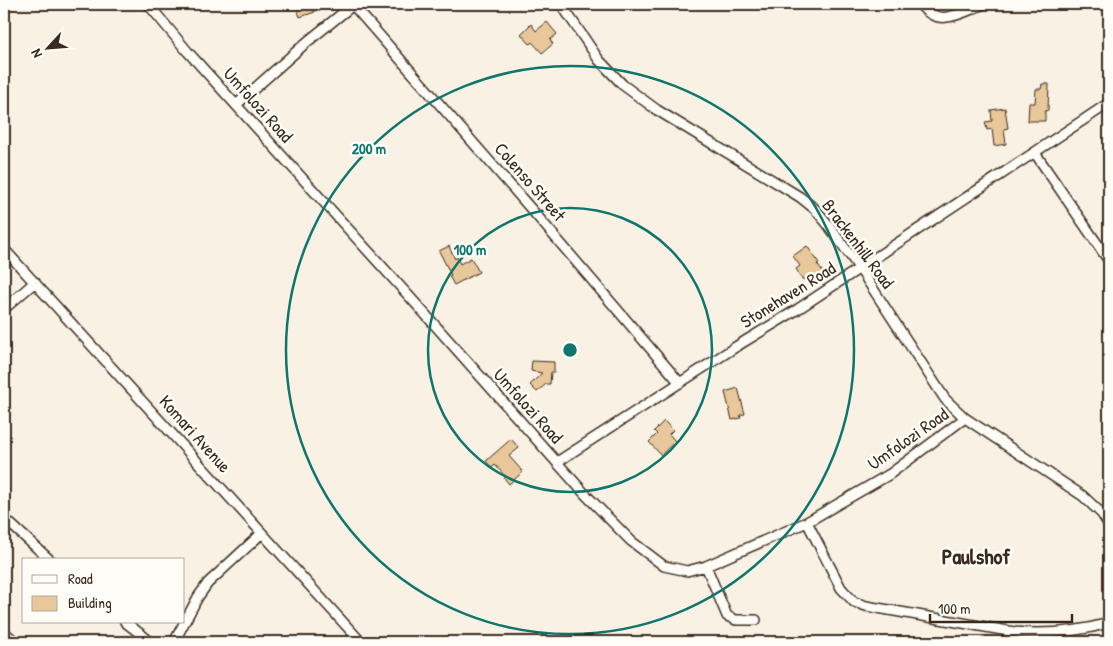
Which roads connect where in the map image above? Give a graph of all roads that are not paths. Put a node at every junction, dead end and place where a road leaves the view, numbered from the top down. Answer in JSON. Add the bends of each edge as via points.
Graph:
{"nodes":[{"id":1,"x":148,"y":4,"type":"edge"},
{"id":2,"x":353,"y":4,"type":"edge"},
{"id":3,"x":561,"y":4,"type":"edge"},
{"id":4,"x":920,"y":4,"type":"edge"},
{"id":5,"x":984,"y":4,"type":"edge"},
{"id":6,"x":1109,"y":103,"type":"edge"},
{"id":7,"x":236,"y":105,"type":"junction"},
{"id":8,"x":1035,"y":153,"type":"junction"},
{"id":9,"x":4,"y":249,"type":"edge"},
{"id":10,"x":1109,"y":261,"type":"edge"},
{"id":11,"x":860,"y":269,"type":"junction"},
{"id":12,"x":35,"y":282,"type":"junction"},
{"id":13,"x":4,"y":309,"type":"edge"},
{"id":14,"x":680,"y":383,"type":"junction"},
{"id":15,"x":965,"y":418,"type":"junction"},
{"id":16,"x":557,"y":462,"type":"junction"},
{"id":17,"x":4,"y":518,"type":"edge"},
{"id":18,"x":807,"y":522,"type":"junction"},
{"id":19,"x":1109,"y":525,"type":"edge"},
{"id":20,"x":262,"y":533,"type":"junction"},
{"id":21,"x":48,"y":558,"type":"edge"},
{"id":22,"x":706,"y":566,"type":"junction"},
{"id":23,"x":756,"y":620,"type":"dead end"},
{"id":24,"x":185,"y":621,"type":"edge"},
{"id":25,"x":1109,"y":623,"type":"edge"},
{"id":26,"x":128,"y":624,"type":"edge"},
{"id":27,"x":184,"y":624,"type":"edge"},
{"id":28,"x":4,"y":632,"type":"edge"},
{"id":29,"x":16,"y":642,"type":"edge"},
{"id":30,"x":151,"y":642,"type":"edge"},
{"id":31,"x":174,"y":642,"type":"edge"},
{"id":32,"x":361,"y":642,"type":"edge"}],
"edges":[{"from":1,"to":7,"type":"street","name":"Umfolozi Road"},
{"from":2,"to":7,"type":"street"},
{"from":2,"to":14,"type":"street","name":"Colenso Street"},
{"from":3,"to":11,"type":"street","name":"Brackenhill Road","via":[[599,60],[623,85],[657,110],[800,197],[826,222]]},
{"from":4,"to":5,"type":"street","via":[[928,14],[942,18]]},
{"from":6,"to":8,"type":"street","name":"Stonehaven Road"},
{"from":7,"to":16,"type":"street","name":"Umfolozi Road"},
{"from":8,"to":10,"type":"street"},
{"from":8,"to":11,"type":"street","name":"Stonehaven Road"},
{"from":9,"to":12,"type":"street","name":"Komari Avenue"},
{"from":11,"to":14,"type":"street","name":"Stonehaven Road"},
{"from":11,"to":15,"type":"street","name":"Brackenhill Road","via":[[945,399]]},
{"from":12,"to":13,"type":"street"},
{"from":12,"to":20,"type":"street","name":"Komari Avenue"},
{"from":14,"to":16,"type":"street","name":"Stonehaven Road"},
{"from":15,"to":18,"type":"street","name":"Umfolozi Road","via":[[890,474]]},
{"from":15,"to":19,"type":"street","name":"Brackenhill Road","via":[[1083,496]]},
{"from":16,"to":22,"type":"street","name":"Umfolozi Road","via":[[631,541],[655,561],[687,571]]},
{"from":17,"to":21,"type":"street"},
{"from":18,"to":22,"type":"street","name":"Umfolozi Road"},
{"from":18,"to":25,"type":"street","via":[[841,588],[854,602],[1037,634],[1081,631]]},
{"from":20,"to":24,"type":"street","via":[[208,584]]},
{"from":20,"to":32,"type":"street","name":"Komari Avenue"},
{"from":22,"to":23,"type":"street","via":[[727,616],[736,620]]},
{"from":26,"to":30,"type":"street"},
{"from":27,"to":31,"type":"street"},
{"from":28,"to":29,"type":"street"}]}
